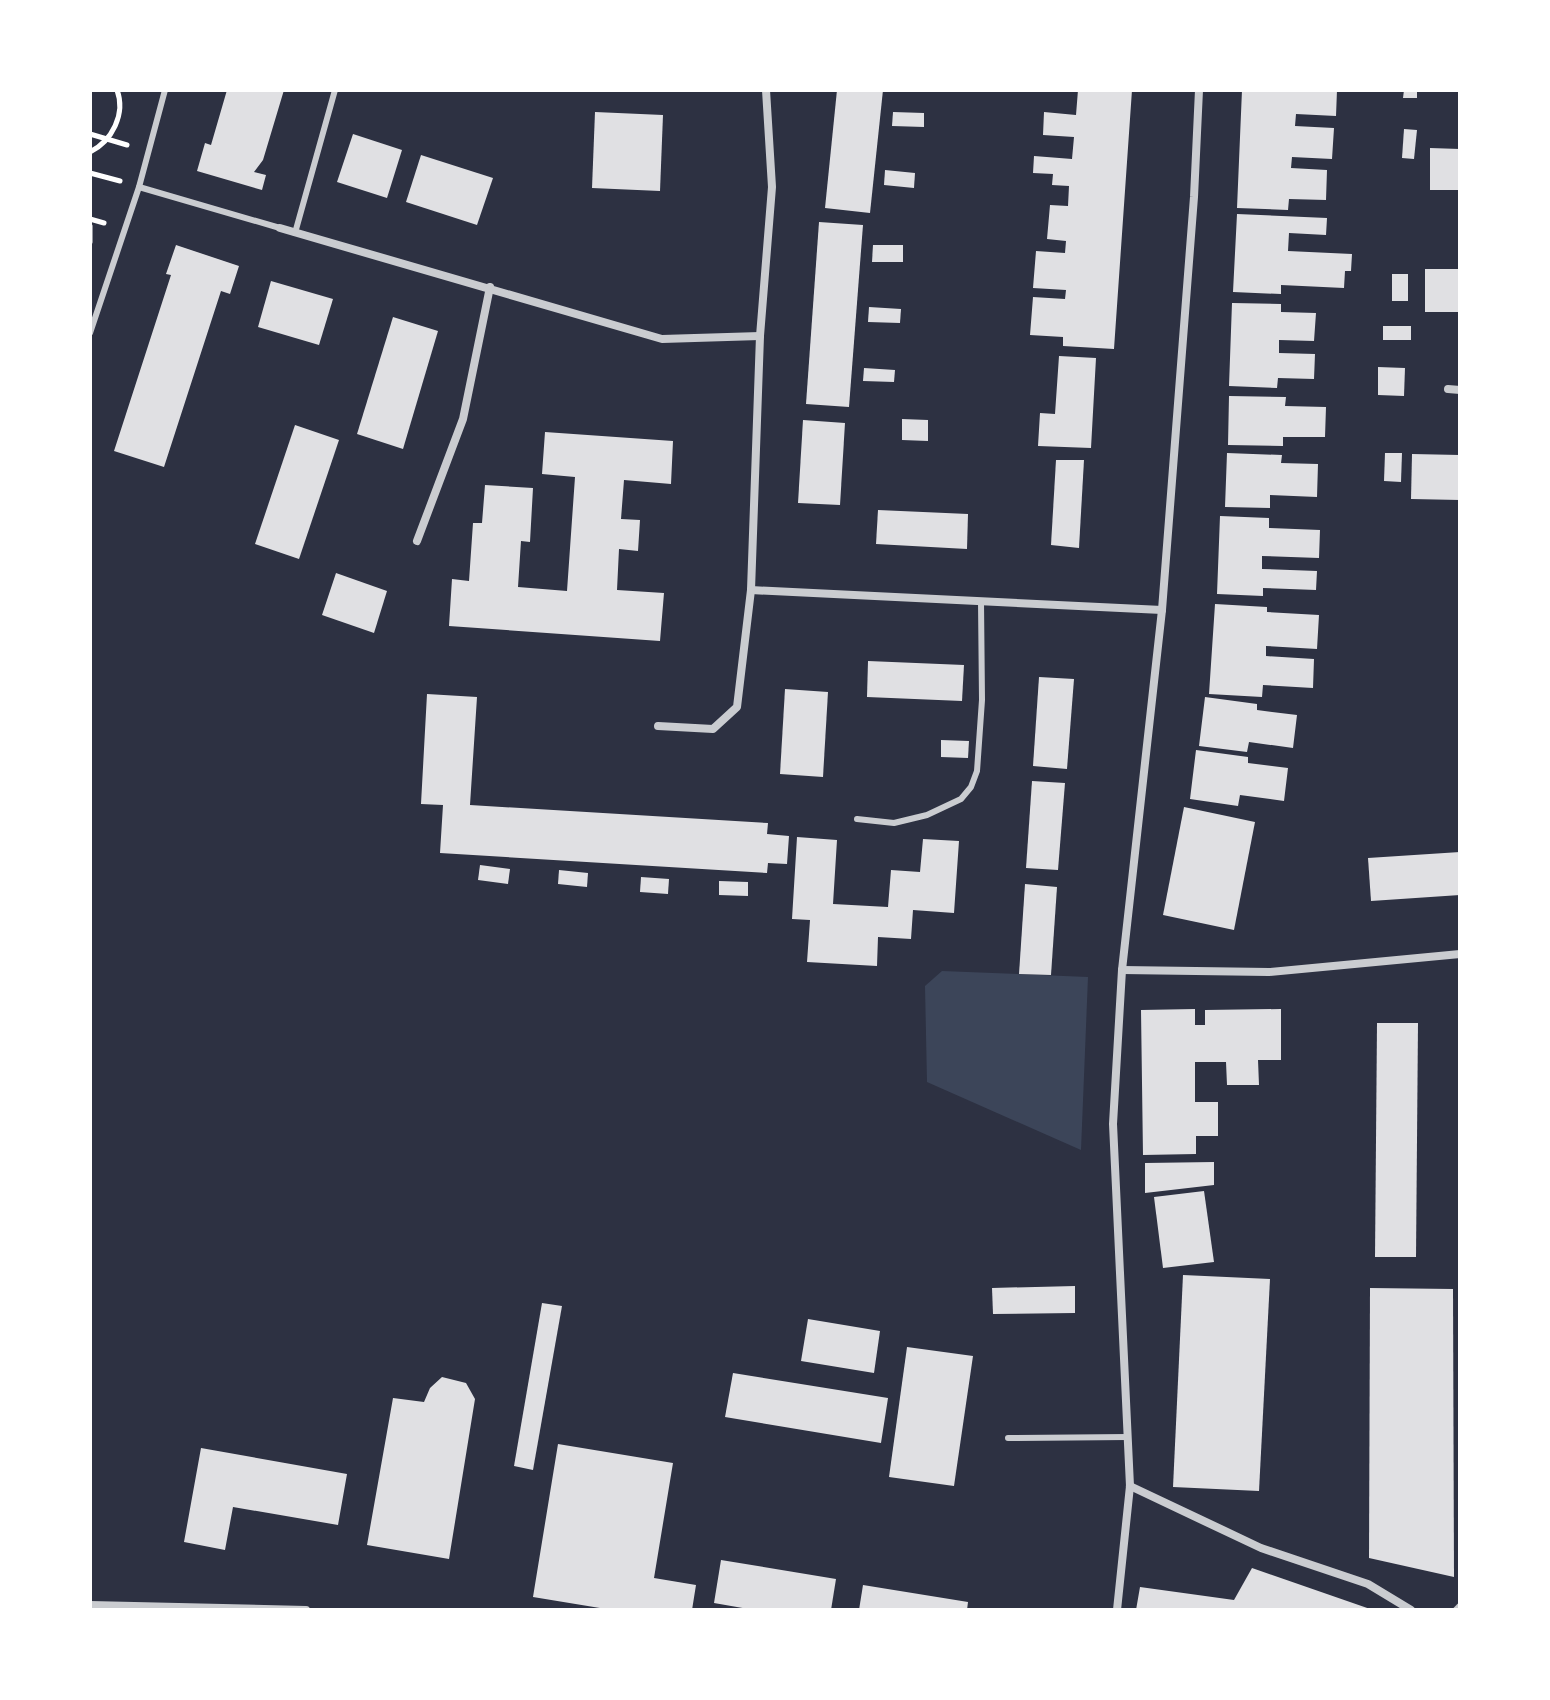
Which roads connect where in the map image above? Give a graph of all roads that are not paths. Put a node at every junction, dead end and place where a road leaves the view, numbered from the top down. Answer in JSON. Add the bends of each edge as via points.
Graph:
{"nodes":[{"id":1,"x":165,"y":90,"type":"edge"},
{"id":2,"x":335,"y":90,"type":"edge"},
{"id":3,"x":766,"y":90,"type":"edge"},
{"id":4,"x":1199,"y":90,"type":"edge"},
{"id":5,"x":139,"y":187,"type":"junction"},
{"id":6,"x":280,"y":228,"type":"joint"},
{"id":7,"x":295,"y":233,"type":"junction"},
{"id":8,"x":490,"y":287,"type":"junction"},
{"id":9,"x":90,"y":333,"type":"edge"},
{"id":10,"x":760,"y":336,"type":"junction"},
{"id":11,"x":1448,"y":389,"type":"dead end"},
{"id":12,"x":1460,"y":390,"type":"edge"},
{"id":13,"x":417,"y":541,"type":"dead end"},
{"id":14,"x":751,"y":590,"type":"junction"},
{"id":15,"x":981,"y":602,"type":"junction"},
{"id":16,"x":1162,"y":610,"type":"junction"},
{"id":17,"x":658,"y":726,"type":"dead end"},
{"id":18,"x":857,"y":819,"type":"dead end"},
{"id":19,"x":1460,"y":954,"type":"edge"},
{"id":20,"x":1122,"y":970,"type":"junction"},
{"id":21,"x":1128,"y":1437,"type":"junction"},
{"id":22,"x":1008,"y":1438,"type":"dead end"},
{"id":23,"x":1130,"y":1486,"type":"junction"},
{"id":24,"x":90,"y":1605,"type":"edge"},
{"id":25,"x":306,"y":1610,"type":"edge"},
{"id":26,"x":1117,"y":1610,"type":"edge"},
{"id":27,"x":1411,"y":1610,"type":"edge"}],
"edges":[{"from":1,"to":5,"type":"lane"},
{"from":2,"to":7,"type":"lane"},
{"from":3,"to":10,"type":"street","via":[[772,187]]},
{"from":4,"to":16,"type":"street"},
{"from":5,"to":6,"type":"lane"},
{"from":5,"to":9,"type":"lane"},
{"from":6,"to":7,"type":"street"},
{"from":7,"to":8,"type":"street"},
{"from":8,"to":10,"type":"street","via":[[662,339]]},
{"from":8,"to":13,"type":"street","via":[[463,419]]},
{"from":10,"to":14,"type":"street"},
{"from":11,"to":12,"type":"street"},
{"from":14,"to":15,"type":"street"},
{"from":14,"to":17,"type":"street","via":[[737,707],[713,729]]},
{"from":15,"to":16,"type":"street"},
{"from":15,"to":18,"type":"lane","via":[[981,714],[971,787],[961,799],[927,815],[894,823]]},
{"from":16,"to":20,"type":"street"},
{"from":19,"to":20,"type":"street","via":[[1269,972]]},
{"from":20,"to":21,"type":"street","via":[[1113,1124]]},
{"from":21,"to":22,"type":"lane"},
{"from":21,"to":23,"type":"street"},
{"from":23,"to":26,"type":"street"},
{"from":23,"to":27,"type":"street","via":[[1261,1548],[1368,1584]]},
{"from":24,"to":25,"type":"street"}]}
